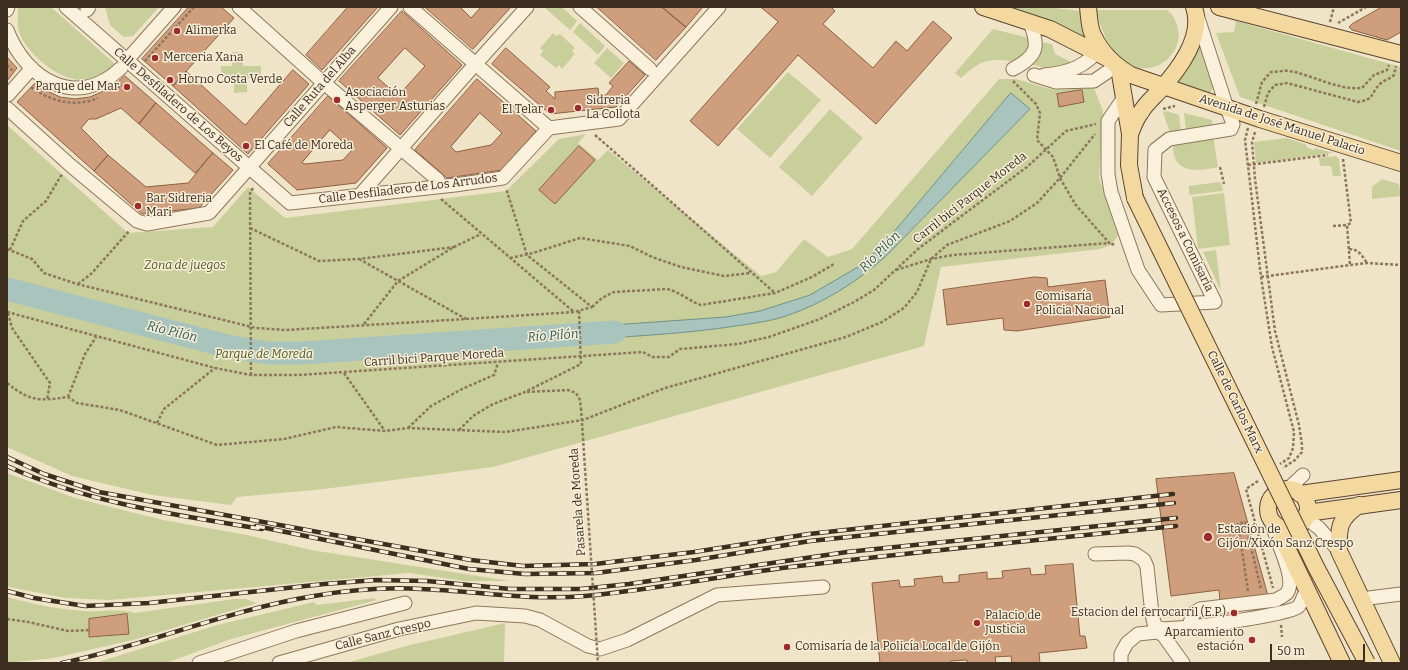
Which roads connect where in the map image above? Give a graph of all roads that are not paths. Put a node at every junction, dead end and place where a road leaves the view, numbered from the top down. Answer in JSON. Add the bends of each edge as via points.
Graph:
{"nodes":[{"id":1,"x":8,"y":7,"type":"edge"},
{"id":2,"x":66,"y":7,"type":"edge"},
{"id":3,"x":174,"y":7,"type":"edge"},
{"id":4,"x":239,"y":7,"type":"edge"},
{"id":5,"x":391,"y":7,"type":"edge"},
{"id":6,"x":410,"y":7,"type":"edge"},
{"id":7,"x":527,"y":7,"type":"edge"},
{"id":8,"x":580,"y":7,"type":"edge"},
{"id":9,"x":719,"y":7,"type":"edge"},
{"id":10,"x":983,"y":7,"type":"edge"},
{"id":11,"x":1088,"y":7,"type":"edge"},
{"id":12,"x":1221,"y":7,"type":"edge"},
{"id":13,"x":7,"y":10,"type":"edge"},
{"id":14,"x":1196,"y":12,"type":"edge"},
{"id":15,"x":1030,"y":21,"type":"junction"},
{"id":16,"x":7,"y":30,"type":"edge"},
{"id":17,"x":1397,"y":53,"type":"edge"},
{"id":18,"x":481,"y":58,"type":"dead end"},
{"id":19,"x":1108,"y":59,"type":"junction"},
{"id":20,"x":124,"y":64,"type":"junction"},
{"id":21,"x":32,"y":68,"type":"junction"},
{"id":22,"x":650,"y":69,"type":"dead end"},
{"id":23,"x":470,"y":70,"type":"dead end"},
{"id":24,"x":1012,"y":73,"type":"road end"},
{"id":25,"x":324,"y":83,"type":"junction"},
{"id":26,"x":1163,"y":87,"type":"junction"},
{"id":27,"x":8,"y":94,"type":"dead end"},
{"id":28,"x":1123,"y":99,"type":"junction"},
{"id":29,"x":7,"y":108,"type":"edge"},
{"id":30,"x":1227,"y":108,"type":"junction"},
{"id":31,"x":549,"y":128,"type":"junction"},
{"id":32,"x":1130,"y":134,"type":"junction"},
{"id":33,"x":401,"y":148,"type":"junction"},
{"id":34,"x":1401,"y":163,"type":"edge"},
{"id":35,"x":250,"y":167,"type":"junction"},
{"id":36,"x":440,"y":186,"type":"junction"},
{"id":37,"x":360,"y":195,"type":"junction"},
{"id":38,"x":290,"y":203,"type":"joint"},
{"id":39,"x":1303,"y":475,"type":"dead end"},
{"id":40,"x":1401,"y":480,"type":"edge"},
{"id":41,"x":1293,"y":492,"type":"junction"},
{"id":42,"x":1401,"y":500,"type":"edge"},
{"id":43,"x":1359,"y":505,"type":"junction"},
{"id":44,"x":1306,"y":515,"type":"junction"},
{"id":45,"x":1273,"y":522,"type":"junction"},
{"id":46,"x":1339,"y":551,"type":"junction"},
{"id":47,"x":1095,"y":554,"type":"dead end"},
{"id":48,"x":823,"y":587,"type":"dead end"},
{"id":49,"x":1306,"y":591,"type":"junction"},
{"id":50,"x":1401,"y":594,"type":"edge"},
{"id":51,"x":1361,"y":598,"type":"junction"},
{"id":52,"x":405,"y":603,"type":"dead end"},
{"id":53,"x":1183,"y":628,"type":"junction"},
{"id":54,"x":1156,"y":630,"type":"junction"},
{"id":55,"x":1172,"y":649,"type":"junction"},
{"id":56,"x":199,"y":663,"type":"edge"},
{"id":57,"x":279,"y":663,"type":"edge"},
{"id":58,"x":1121,"y":663,"type":"edge"},
{"id":59,"x":1183,"y":663,"type":"edge"},
{"id":60,"x":1342,"y":663,"type":"edge"},
{"id":61,"x":1367,"y":663,"type":"edge"},
{"id":62,"x":1392,"y":663,"type":"edge"}],
"edges":[{"from":1,"to":13,"type":"street"},
{"from":2,"to":20,"type":"street","name":"Calle Desfiladero de Los Beyos"},
{"from":3,"to":20,"type":"street"},
{"from":4,"to":25,"type":"street"},
{"from":5,"to":25,"type":"street","name":"Calle Ruta del Alba"},
{"from":6,"to":31,"type":"street"},
{"from":7,"to":18,"type":"street"},
{"from":8,"to":22,"type":"street"},
{"from":9,"to":31,"type":"street","via":[[619,119]]},
{"from":10,"to":15,"type":"main road"},
{"from":11,"to":19,"type":"main road","via":[[1092,34]]},
{"from":12,"to":17,"type":"main road"},
{"from":14,"to":26,"type":"main road","name":"Calle de Carlos Marx","via":[[1192,44]]},
{"from":14,"to":30,"type":"street"},
{"from":15,"to":19,"type":"main road"},
{"from":15,"to":24,"type":"street","via":[[1036,37],[1036,48]]},
{"from":16,"to":21,"type":"street","via":[[23,61]]},
{"from":19,"to":26,"type":"main road","name":"Avenida de José Manuel Palacio","via":[[1141,80]]},
{"from":19,"to":28,"type":"main road","name":"Calle de Carlos Marx"},
{"from":20,"to":21,"type":"street","via":[[107,80],[84,88],[64,87],[41,77]]},
{"from":20,"to":35,"type":"street","name":"Calle Desfiladero de Los Beyos"},
{"from":21,"to":27,"type":"street"},
{"from":23,"to":33,"type":"street"},
{"from":25,"to":33,"type":"street"},
{"from":25,"to":35,"type":"street","name":"Calle Ruta del Alba"},
{"from":26,"to":30,"type":"main road","name":"Avenida de José Manuel Palacio"},
{"from":26,"to":32,"type":"main road","name":"Calle de Carlos Marx"},
{"from":28,"to":30,"type":"street","name":"Accesos a Comisaría","via":[[1107,122],[1111,192],[1138,270],[1161,305],[1215,302],[1154,177],[1155,150],[1169,139],[1231,129],[1234,124]]},
{"from":28,"to":32,"type":"main road","name":"Calle de Carlos Marx"},
{"from":29,"to":35,"type":"street","name":"Calle Ruta del Alba","via":[[137,221],[147,224],[209,213]]},
{"from":30,"to":34,"type":"main road","name":"Avenida de José Manuel Palacio","via":[[1255,122]]},
{"from":31,"to":36,"type":"street","name":"Calle Desfiladero de Los Arrudos","via":[[503,178]]},
{"from":32,"to":61,"type":"main road","name":"Calle de Carlos Marx","bridge":true,"via":[[1129,165],[1135,198],[1316,567]]},
{"from":33,"to":36,"type":"street","via":[[438,180]]},
{"from":33,"to":37,"type":"street"},
{"from":35,"to":38,"type":"street","name":"Calle Desfiladero de Los Beyos"},
{"from":36,"to":37,"type":"street","name":"Calle Desfiladero de Los Arrudos"},
{"from":37,"to":38,"type":"street","name":"Calle Desfiladero de Los Arrudos"},
{"from":39,"to":41,"type":"street"},
{"from":40,"to":41,"type":"main road"},
{"from":41,"to":44,"type":"main road","via":[[1305,500]]},
{"from":41,"to":45,"type":"main road","via":[[1278,492],[1272,497],[1268,512]]},
{"from":42,"to":43,"type":"main road"},
{"from":43,"to":44,"type":"main road"},
{"from":43,"to":46,"type":"main road","via":[[1345,515],[1339,534]]},
{"from":44,"to":45,"type":"main road","via":[[1297,526],[1290,529],[1282,528]]},
{"from":44,"to":46,"type":"street"},
{"from":45,"to":49,"type":"main road"},
{"from":45,"to":53,"type":"street","via":[[1272,530],[1289,571],[1291,584],[1286,594],[1276,600],[1200,609]]},
{"from":46,"to":51,"type":"main road"},
{"from":47,"to":54,"type":"street","via":[[1128,553],[1144,560]]},
{"from":48,"to":57,"type":"street","name":"Calle Sanz Crespo","via":[[717,596],[627,640],[600,649],[588,646],[540,620],[525,616],[476,613],[399,630]]},
{"from":49,"to":53,"type":"street","via":[[1298,607],[1280,614]]},
{"from":49,"to":60,"type":"main road"},
{"from":50,"to":51,"type":"street"},
{"from":51,"to":62,"type":"main road"},
{"from":52,"to":56,"type":"street","via":[[296,631]]},
{"from":53,"to":54,"type":"street"},
{"from":53,"to":55,"type":"street","via":[[1172,635]]},
{"from":54,"to":55,"type":"street"},
{"from":54,"to":58,"type":"street","via":[[1138,634],[1127,643],[1121,654]]},
{"from":55,"to":59,"type":"street"}]}
